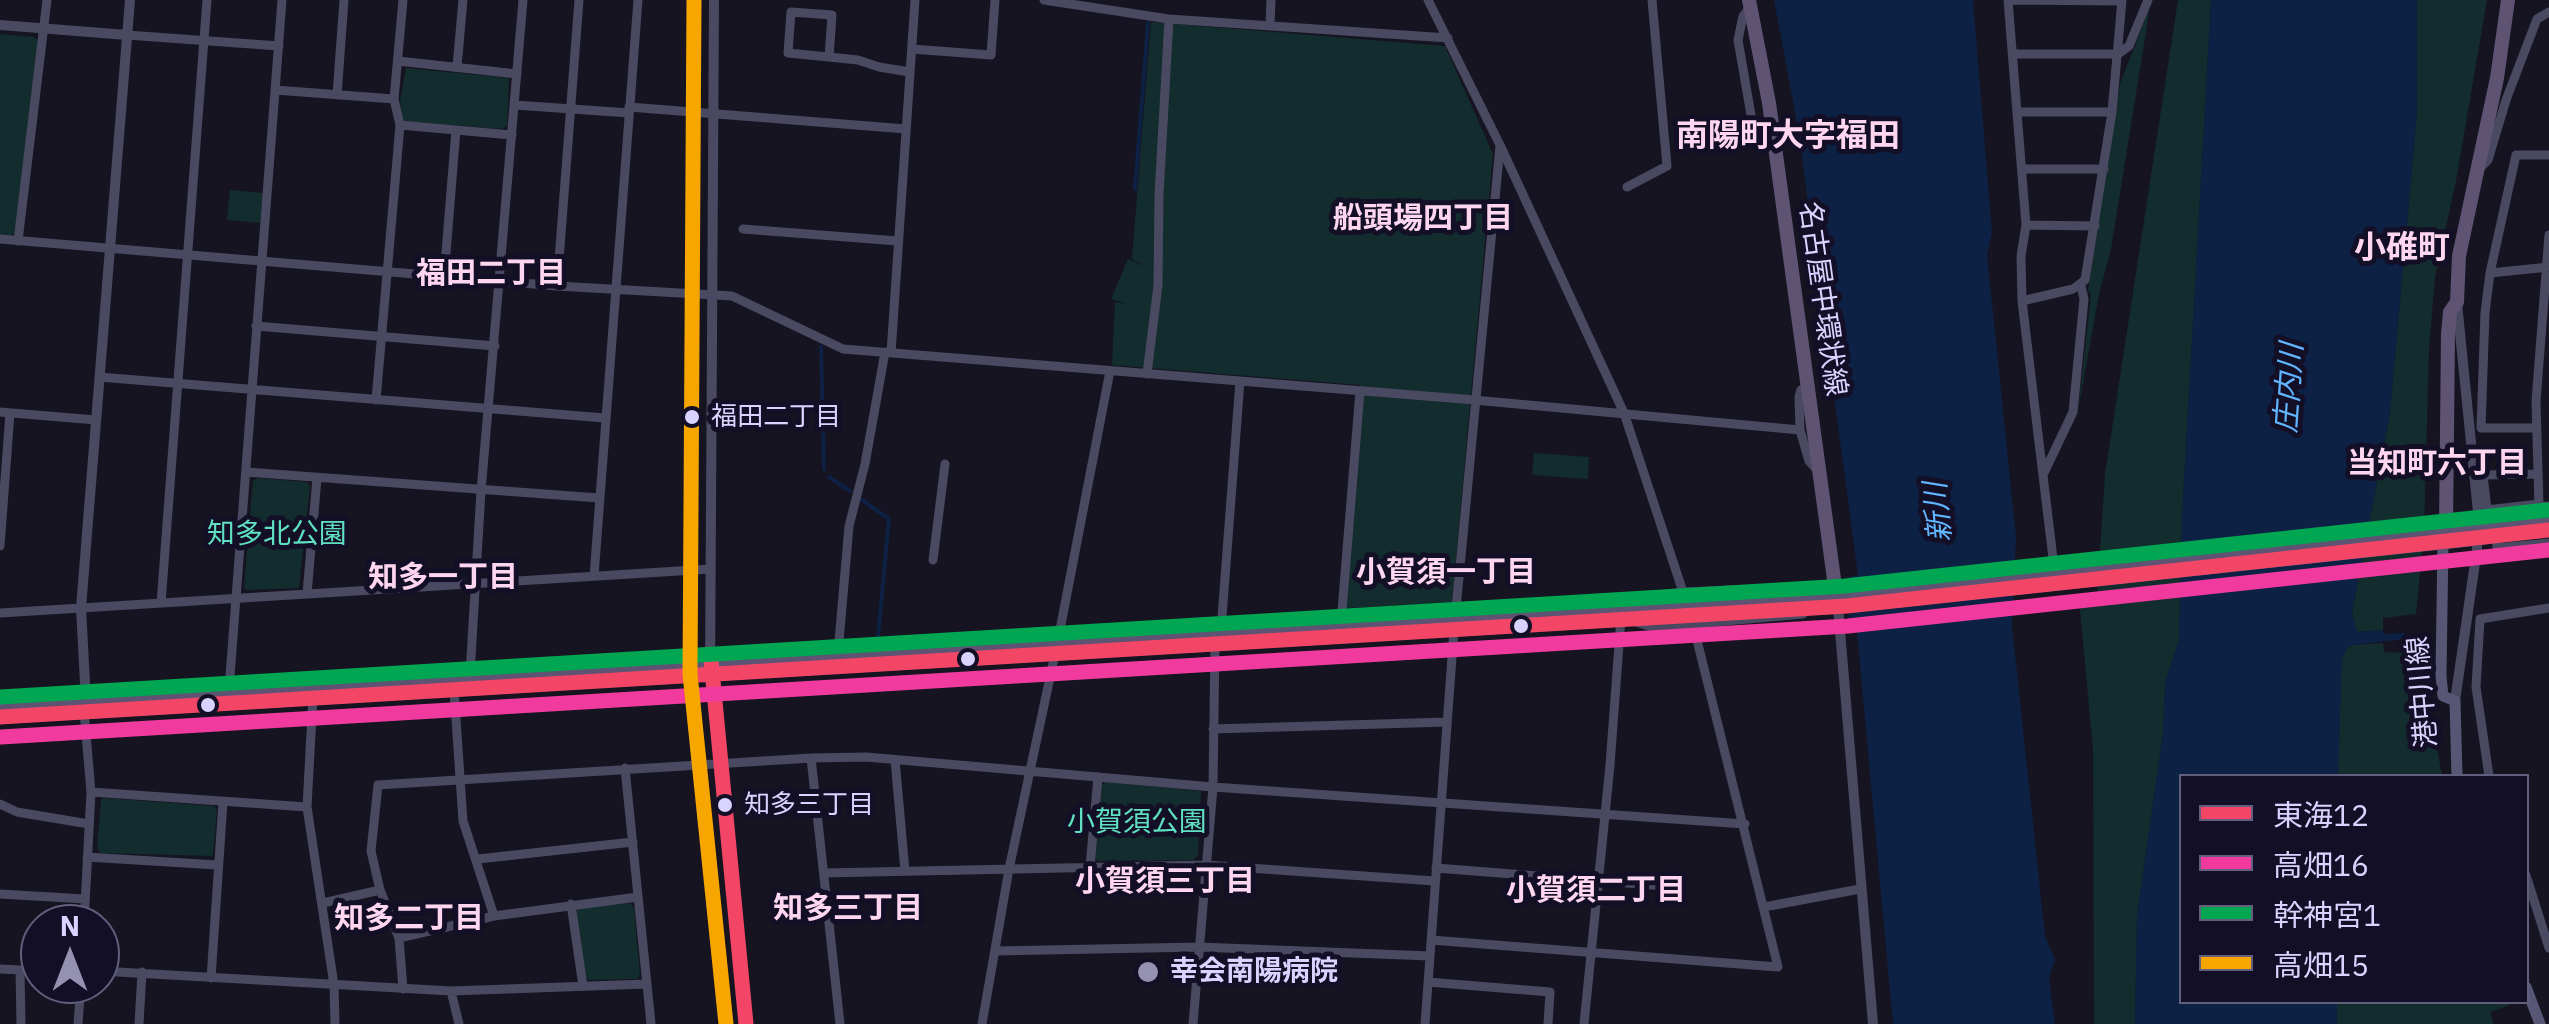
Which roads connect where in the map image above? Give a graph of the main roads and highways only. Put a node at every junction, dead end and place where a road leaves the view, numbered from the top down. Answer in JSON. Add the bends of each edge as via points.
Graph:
{"nodes":[{"id":1,"x":2508,"y":0,"type":"edge"},
{"id":2,"x":1750,"y":3,"type":"edge"},
{"id":3,"x":2549,"y":518,"type":"edge"},
{"id":4,"x":2549,"y":530,"type":"edge"},
{"id":5,"x":2445,"y":534,"type":"junction"},
{"id":6,"x":1842,"y":600,"type":"junction"},
{"id":7,"x":1455,"y":623,"type":"junction"},
{"id":8,"x":1218,"y":637,"type":"junction"},
{"id":9,"x":1056,"y":647,"type":"junction"},
{"id":10,"x":710,"y":667,"type":"junction"},
{"id":11,"x":0,"y":703,"type":"edge"},
{"id":12,"x":86,"y":704,"type":"junction"},
{"id":13,"x":0,"y":717,"type":"edge"},
{"id":14,"x":2457,"y":774,"type":"edge"},
{"id":15,"x":2529,"y":994,"type":"edge"},
{"id":16,"x":2540,"y":1024,"type":"edge"}],
"edges":[{"from":1,"to":5,"type":"main road","via":[[2450,312]]},
{"from":2,"to":6,"type":"main road","name":"名古屋中環状線"},
{"from":3,"to":5,"type":"main road","bridge":true},
{"from":4,"to":5,"type":"main road","bridge":true},
{"from":5,"to":6,"type":"main road"},
{"from":5,"to":14,"type":"main road","name":"港中川線","via":[[2441,676],[2443,696],[2454,701]]},
{"from":6,"to":7,"type":"main road"},
{"from":6,"to":7,"type":"main road","via":[[1580,608]]},
{"from":7,"to":8,"type":"main road"},
{"from":7,"to":8,"type":"main road","via":[[1341,622]]},
{"from":8,"to":9,"type":"main road"},
{"from":9,"to":10,"type":"main road"},
{"from":9,"to":10,"type":"main road","via":[[838,653]]},
{"from":10,"to":12,"type":"main road","via":[[454,690]]},
{"from":10,"to":12,"type":"main road","via":[[470,674]]},
{"from":11,"to":12,"type":"main road"},
{"from":12,"to":13,"type":"main road"},
{"from":15,"to":16,"type":"main road"}]}
